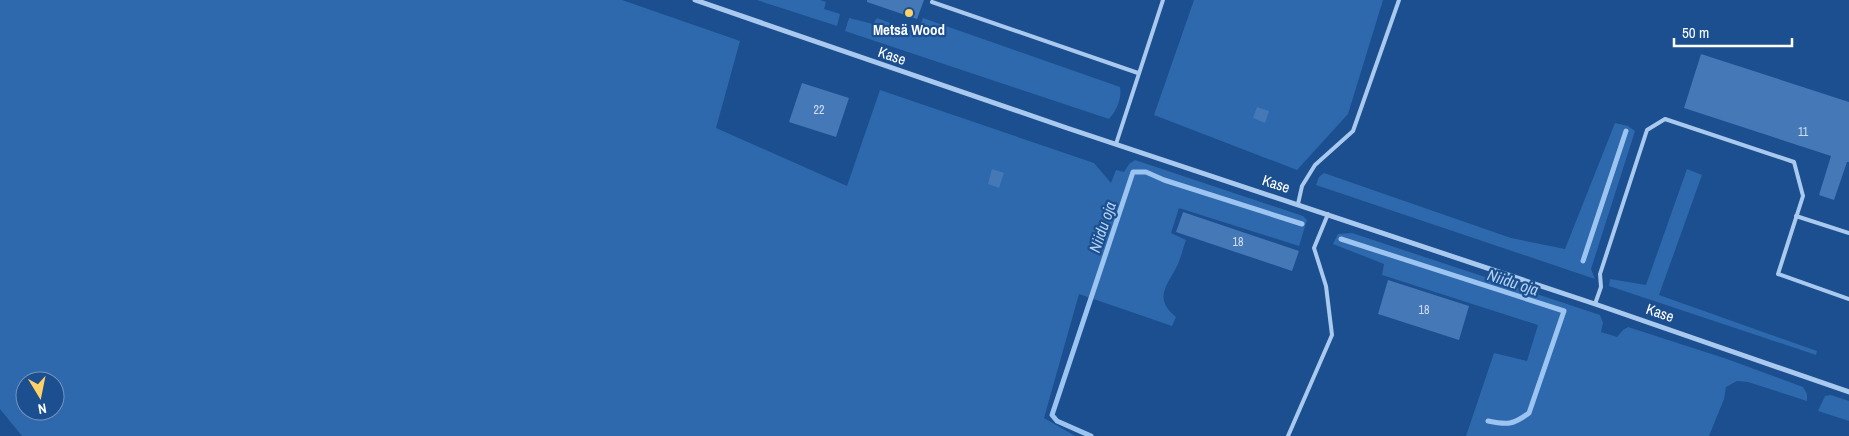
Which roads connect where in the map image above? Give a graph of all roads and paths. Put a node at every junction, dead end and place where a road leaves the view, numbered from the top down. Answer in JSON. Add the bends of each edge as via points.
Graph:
{"nodes":[{"id":1,"x":695,"y":0,"type":"edge"},
{"id":2,"x":1162,"y":0,"type":"edge"},
{"id":3,"x":1399,"y":0,"type":"edge"},
{"id":4,"x":932,"y":2,"type":"dead end"},
{"id":5,"x":1138,"y":73,"type":"junction"},
{"id":6,"x":1116,"y":144,"type":"junction"},
{"id":7,"x":1298,"y":204,"type":"junction"},
{"id":8,"x":1328,"y":214,"type":"junction"},
{"id":9,"x":1796,"y":216,"type":"junction"},
{"id":10,"x":1849,"y":233,"type":"edge"},
{"id":11,"x":1849,"y":298,"type":"edge"},
{"id":12,"x":1595,"y":304,"type":"junction"},
{"id":13,"x":1849,"y":392,"type":"edge"},
{"id":14,"x":1288,"y":436,"type":"edge"}],
"edges":[{"from":1,"to":6,"type":"street","name":"Kase"},
{"from":2,"to":5,"type":"lane"},
{"from":3,"to":7,"type":"lane","via":[[1353,131],[1315,166],[1302,186]]},
{"from":4,"to":5,"type":"lane"},
{"from":5,"to":6,"type":"lane"},
{"from":6,"to":7,"type":"street","name":"Kase"},
{"from":7,"to":8,"type":"street","name":"Kase"},
{"from":8,"to":12,"type":"street","name":"Kase"},
{"from":8,"to":14,"type":"lane","via":[[1314,248],[1326,286],[1332,335]]},
{"from":9,"to":10,"type":"lane"},
{"from":9,"to":11,"type":"lane","via":[[1778,274]]},
{"from":9,"to":12,"type":"lane","via":[[1803,196],[1794,162],[1665,120],[1647,130],[1600,274],[1601,287]]},
{"from":12,"to":13,"type":"street","name":"Kase"}]}
